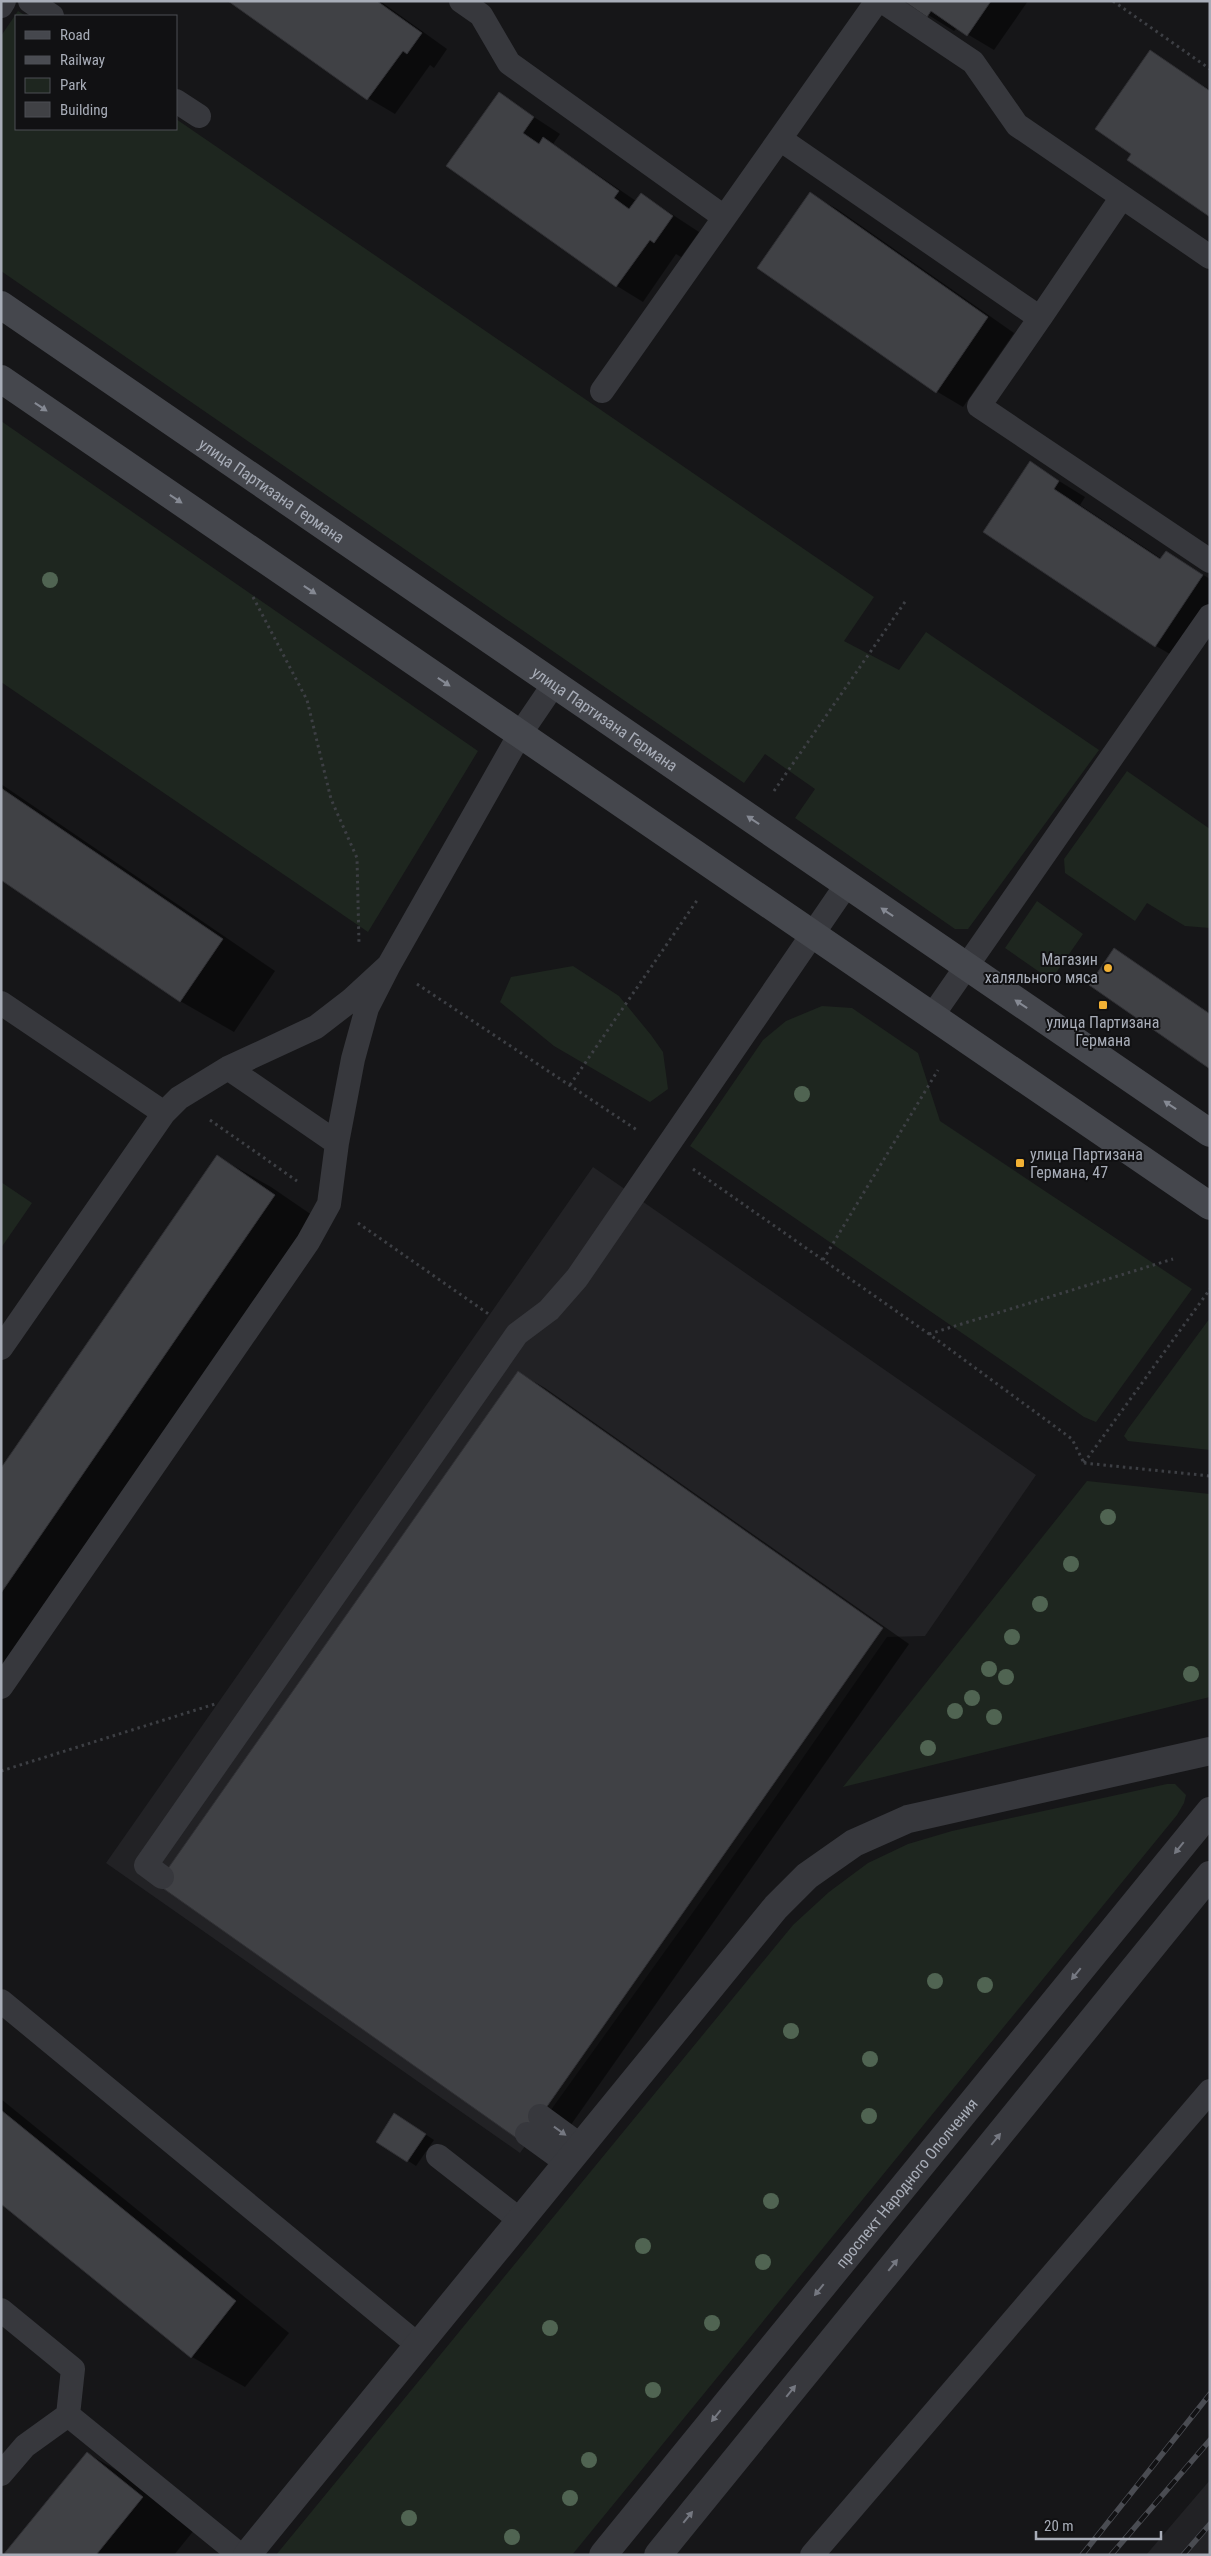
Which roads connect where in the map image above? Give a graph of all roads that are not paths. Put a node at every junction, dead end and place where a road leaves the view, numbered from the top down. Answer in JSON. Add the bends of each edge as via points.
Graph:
{"nodes":[{"id":1,"x":4,"y":1,"type":"edge"},
{"id":2,"x":30,"y":1,"type":"edge"},
{"id":3,"x":461,"y":1,"type":"edge"},
{"id":4,"x":877,"y":1,"type":"edge"},
{"id":5,"x":882,"y":1,"type":"edge"},
{"id":6,"x":1,"y":6,"type":"edge"},
{"id":7,"x":51,"y":15,"type":"edge"},
{"id":8,"x":178,"y":102,"type":"edge"},
{"id":9,"x":198,"y":116,"type":"dead end"},
{"id":10,"x":780,"y":139,"type":"junction"},
{"id":11,"x":1122,"y":197,"type":"junction"},
{"id":12,"x":724,"y":217,"type":"junction"},
{"id":13,"x":1210,"y":257,"type":"edge"},
{"id":14,"x":1,"y":306,"type":"edge"},
{"id":15,"x":1040,"y":318,"type":"junction"},
{"id":16,"x":1,"y":379,"type":"edge"},
{"id":17,"x":602,"y":391,"type":"dead end"},
{"id":18,"x":1210,"y":561,"type":"edge"},
{"id":19,"x":1210,"y":616,"type":"edge"},
{"id":20,"x":554,"y":684,"type":"junction"},
{"id":21,"x":520,"y":734,"type":"junction"},
{"id":22,"x":847,"y":884,"type":"junction"},
{"id":23,"x":812,"y":934,"type":"junction"},
{"id":24,"x":389,"y":964,"type":"junction"},
{"id":25,"x":966,"y":966,"type":"junction"},
{"id":26,"x":1,"y":1003,"type":"edge"},
{"id":27,"x":932,"y":1016,"type":"junction"},
{"id":28,"x":228,"y":1068,"type":"junction"},
{"id":29,"x":164,"y":1113,"type":"junction"},
{"id":30,"x":1210,"y":1133,"type":"edge"},
{"id":31,"x":337,"y":1143,"type":"junction"},
{"id":32,"x":1210,"y":1206,"type":"edge"},
{"id":33,"x":1,"y":1348,"type":"edge"},
{"id":34,"x":1,"y":1687,"type":"edge"},
{"id":35,"x":1210,"y":1751,"type":"edge"},
{"id":36,"x":1210,"y":1811,"type":"edge"},
{"id":37,"x":1210,"y":1876,"type":"edge"},
{"id":38,"x":162,"y":1877,"type":"dead end"},
{"id":39,"x":1,"y":2001,"type":"edge"},
{"id":40,"x":1210,"y":2091,"type":"edge"},
{"id":41,"x":534,"y":2125,"type":"dead end"},
{"id":42,"x":574,"y":2154,"type":"junction"},
{"id":43,"x":438,"y":2156,"type":"dead end"},
{"id":44,"x":520,"y":2220,"type":"junction"},
{"id":45,"x":1,"y":2310,"type":"edge"},
{"id":46,"x":418,"y":2345,"type":"junction"},
{"id":47,"x":68,"y":2415,"type":"junction"},
{"id":48,"x":1,"y":2474,"type":"edge"},
{"id":49,"x":240,"y":2555,"type":"edge"},
{"id":50,"x":246,"y":2555,"type":"edge"},
{"id":51,"x":603,"y":2555,"type":"edge"},
{"id":52,"x":658,"y":2555,"type":"edge"},
{"id":53,"x":812,"y":2555,"type":"edge"}],
"edges":[{"from":1,"to":6,"type":"lane"},
{"from":2,"to":7,"type":"lane"},
{"from":3,"to":12,"type":"lane","via":[[481,15],[509,62]]},
{"from":4,"to":10,"type":"lane"},
{"from":5,"to":11,"type":"lane","via":[[973,62],[1017,125]]},
{"from":8,"to":9,"type":"lane"},
{"from":10,"to":12,"type":"lane"},
{"from":10,"to":15,"type":"lane"},
{"from":11,"to":13,"type":"lane"},
{"from":11,"to":15,"type":"lane"},
{"from":12,"to":17,"type":"lane"},
{"from":14,"to":20,"type":"main road","name":"улица Партизана Германа"},
{"from":15,"to":18,"type":"lane","via":[[979,406]]},
{"from":16,"to":21,"type":"main road","one_way":true},
{"from":19,"to":25,"type":"lane"},
{"from":20,"to":21,"type":"lane"},
{"from":22,"to":20,"type":"main road","name":"улица Партизана Германа","one_way":true},
{"from":21,"to":23,"type":"main road"},
{"from":21,"to":24,"type":"lane"},
{"from":22,"to":23,"type":"lane"},
{"from":25,"to":22,"type":"main road","name":"улица Партизана Германа","one_way":true},
{"from":23,"to":27,"type":"main road"},
{"from":23,"to":38,"type":"lane","via":[[577,1278],[549,1310],[517,1334],[146,1865]]},
{"from":24,"to":28,"type":"lane","via":[[316,1027]]},
{"from":24,"to":31,"type":"lane","via":[[365,1017],[353,1059]]},
{"from":25,"to":27,"type":"lane"},
{"from":30,"to":25,"type":"main road","name":"улица Партизана Германа","one_way":true},
{"from":26,"to":29,"type":"lane"},
{"from":27,"to":32,"type":"main road"},
{"from":28,"to":29,"type":"lane","via":[[180,1098]]},
{"from":28,"to":31,"type":"lane"},
{"from":29,"to":33,"type":"lane"},
{"from":31,"to":34,"type":"lane","via":[[329,1204],[308,1242]]},
{"from":35,"to":42,"type":"street","via":[[908,1819],[854,1843],[807,1876],[776,1907]]},
{"from":36,"to":51,"type":"street","name":"проспект Народного Ополчения","one_way":true},
{"from":52,"to":37,"type":"street","one_way":true},
{"from":39,"to":46,"type":"lane"},
{"from":40,"to":53,"type":"lane"},
{"from":41,"to":42,"type":"lane"},
{"from":42,"to":44,"type":"street"},
{"from":43,"to":44,"type":"lane"},
{"from":44,"to":46,"type":"street"},
{"from":45,"to":47,"type":"lane","via":[[74,2369]]},
{"from":46,"to":50,"type":"street"},
{"from":47,"to":48,"type":"lane","via":[[25,2446]]},
{"from":47,"to":49,"type":"lane"}]}
